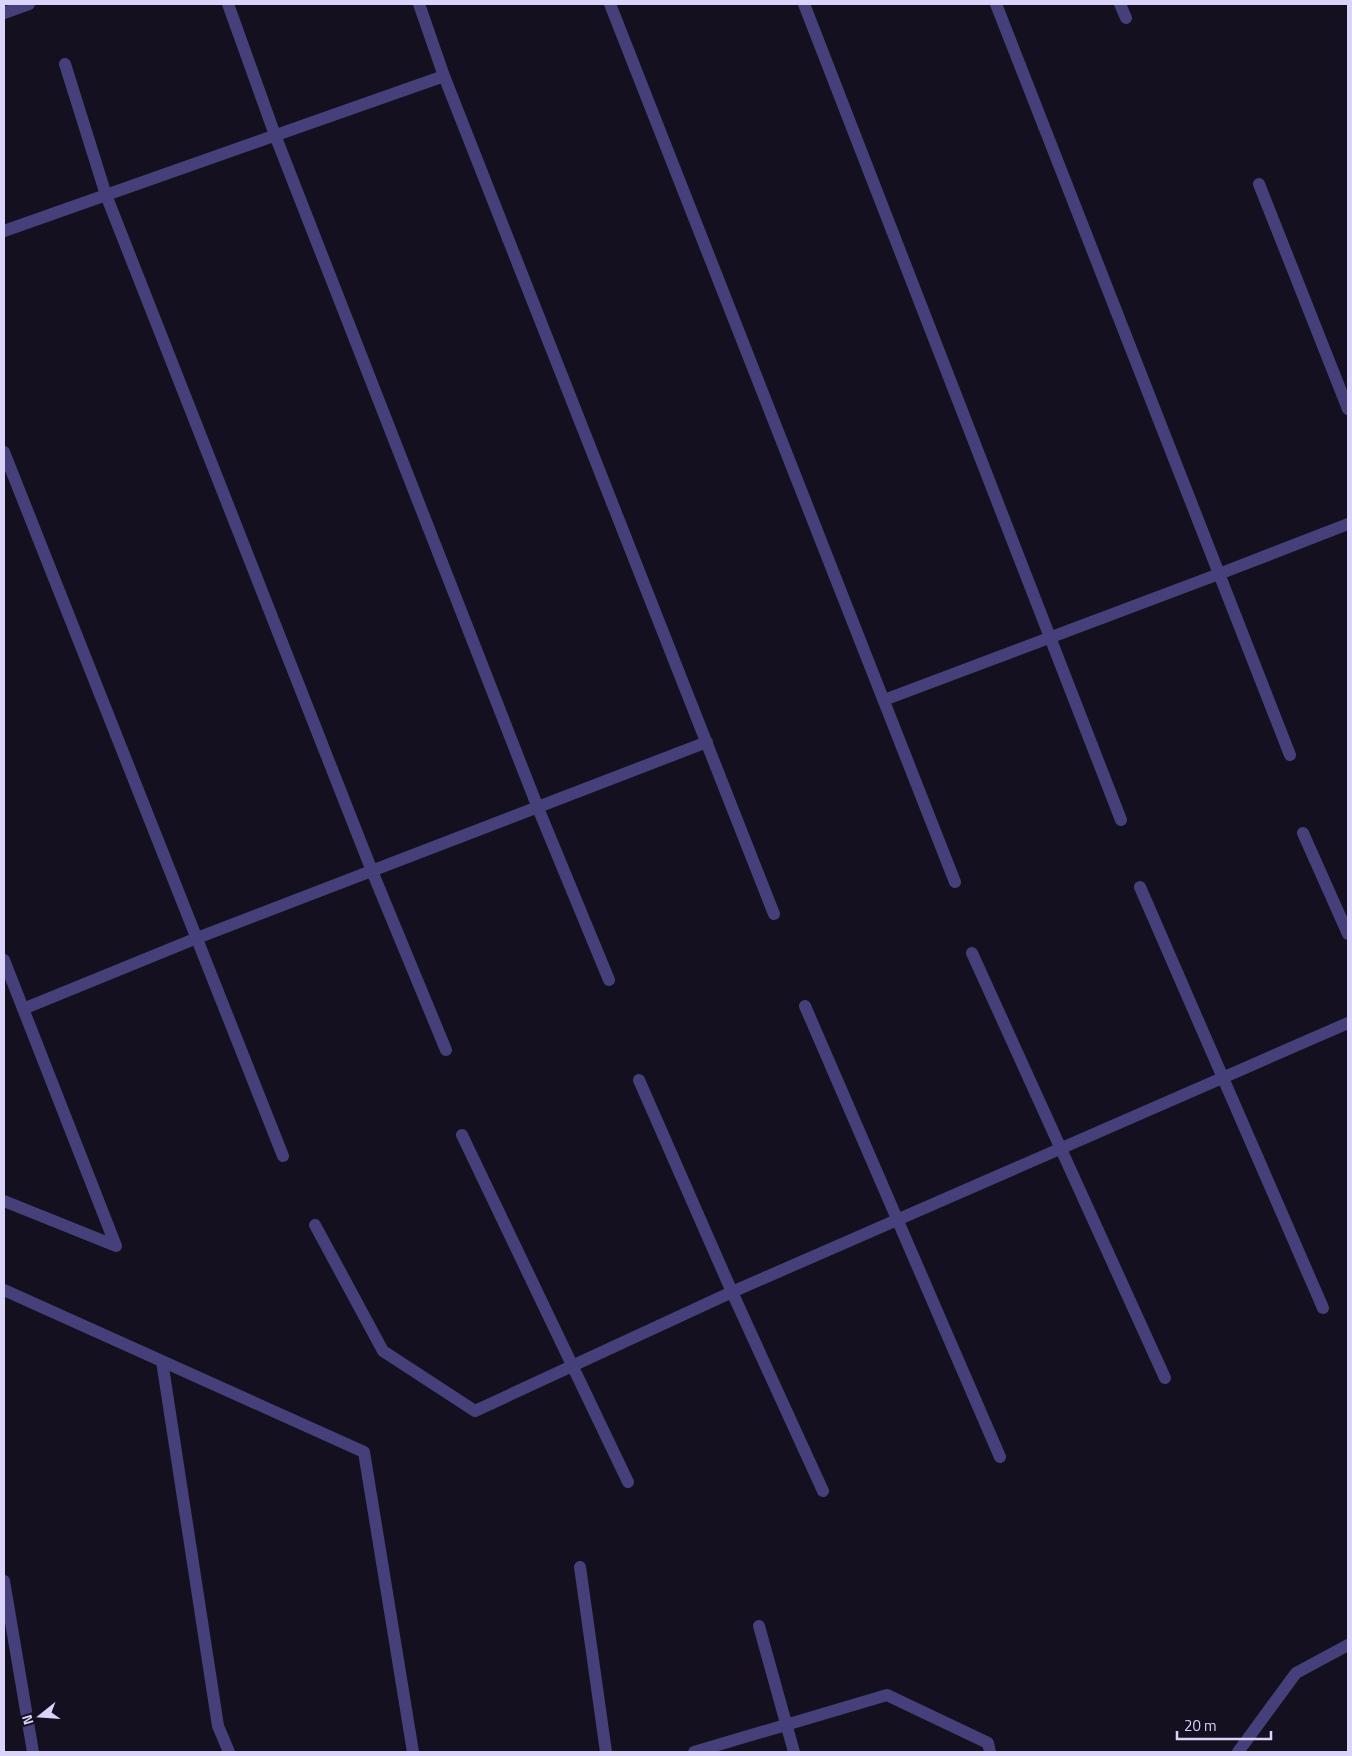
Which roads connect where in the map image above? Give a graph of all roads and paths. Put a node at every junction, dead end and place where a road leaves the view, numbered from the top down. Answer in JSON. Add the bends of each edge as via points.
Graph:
{"nodes":[{"id":1,"x":29,"y":4,"type":"edge"},
{"id":2,"x":228,"y":4,"type":"edge"},
{"id":3,"x":419,"y":4,"type":"edge"},
{"id":4,"x":610,"y":4,"type":"edge"},
{"id":5,"x":804,"y":4,"type":"edge"},
{"id":6,"x":996,"y":4,"type":"edge"},
{"id":7,"x":1120,"y":4,"type":"edge"},
{"id":8,"x":4,"y":14,"type":"edge"},
{"id":9,"x":1126,"y":18,"type":"dead end"},
{"id":10,"x":65,"y":64,"type":"dead end"},
{"id":11,"x":444,"y":76,"type":"junction"},
{"id":12,"x":275,"y":135,"type":"junction"},
{"id":13,"x":1260,"y":184,"type":"dead end"},
{"id":14,"x":106,"y":195,"type":"junction"},
{"id":15,"x":4,"y":231,"type":"edge"},
{"id":16,"x":1348,"y":409,"type":"edge"},
{"id":17,"x":4,"y":452,"type":"edge"},
{"id":18,"x":1348,"y":524,"type":"edge"},
{"id":19,"x":1219,"y":574,"type":"junction"},
{"id":20,"x":1050,"y":636,"type":"junction"},
{"id":21,"x":884,"y":700,"type":"junction"},
{"id":22,"x":707,"y":742,"type":"junction"},
{"id":23,"x":1290,"y":756,"type":"dead end"},
{"id":24,"x":538,"y":808,"type":"junction"},
{"id":25,"x":1121,"y":820,"type":"dead end"},
{"id":26,"x":1303,"y":833,"type":"dead end"},
{"id":27,"x":372,"y":871,"type":"junction"},
{"id":28,"x":955,"y":882,"type":"dead end"},
{"id":29,"x":1140,"y":888,"type":"dead end"},
{"id":30,"x":774,"y":914,"type":"dead end"},
{"id":31,"x":1348,"y":934,"type":"edge"},
{"id":32,"x":197,"y":938,"type":"junction"},
{"id":33,"x":972,"y":953,"type":"dead end"},
{"id":34,"x":4,"y":960,"type":"edge"},
{"id":35,"x":609,"y":980,"type":"dead end"},
{"id":36,"x":805,"y":1006,"type":"dead end"},
{"id":37,"x":23,"y":1009,"type":"junction"},
{"id":38,"x":1348,"y":1023,"type":"edge"},
{"id":39,"x":446,"y":1050,"type":"dead end"},
{"id":40,"x":1222,"y":1079,"type":"junction"},
{"id":41,"x":639,"y":1080,"type":"dead end"},
{"id":42,"x":462,"y":1135,"type":"dead end"},
{"id":43,"x":1062,"y":1149,"type":"junction"},
{"id":44,"x":283,"y":1156,"type":"dead end"},
{"id":45,"x":4,"y":1201,"type":"edge"},
{"id":46,"x":898,"y":1220,"type":"junction"},
{"id":47,"x":315,"y":1225,"type":"dead end"},
{"id":48,"x":4,"y":1290,"type":"edge"},
{"id":49,"x":732,"y":1292,"type":"junction"},
{"id":50,"x":1322,"y":1308,"type":"dead end"},
{"id":51,"x":162,"y":1361,"type":"junction"},
{"id":52,"x":573,"y":1365,"type":"junction"},
{"id":53,"x":1165,"y":1378,"type":"dead end"},
{"id":54,"x":1000,"y":1457,"type":"dead end"},
{"id":55,"x":628,"y":1482,"type":"dead end"},
{"id":56,"x":822,"y":1491,"type":"dead end"},
{"id":57,"x":580,"y":1567,"type":"dead end"},
{"id":58,"x":4,"y":1581,"type":"edge"},
{"id":59,"x":759,"y":1626,"type":"dead end"},
{"id":60,"x":1348,"y":1645,"type":"edge"},
{"id":61,"x":786,"y":1725,"type":"junction"},
{"id":62,"x":33,"y":1752,"type":"edge"},
{"id":63,"x":229,"y":1752,"type":"edge"},
{"id":64,"x":413,"y":1752,"type":"edge"},
{"id":65,"x":606,"y":1752,"type":"edge"},
{"id":66,"x":694,"y":1752,"type":"edge"},
{"id":67,"x":794,"y":1752,"type":"edge"},
{"id":68,"x":990,"y":1752,"type":"edge"},
{"id":69,"x":1238,"y":1752,"type":"edge"}],
"edges":[{"from":1,"to":8,"type":"street"},
{"from":2,"to":12,"type":"street"},
{"from":3,"to":11,"type":"street"},
{"from":4,"to":21,"type":"street"},
{"from":5,"to":20,"type":"street"},
{"from":6,"to":19,"type":"street"},
{"from":7,"to":9,"type":"street"},
{"from":10,"to":14,"type":"street"},
{"from":11,"to":12,"type":"street"},
{"from":11,"to":22,"type":"street"},
{"from":12,"to":14,"type":"street"},
{"from":12,"to":24,"type":"street"},
{"from":13,"to":16,"type":"street"},
{"from":14,"to":15,"type":"street"},
{"from":14,"to":27,"type":"street"},
{"from":17,"to":32,"type":"street"},
{"from":18,"to":19,"type":"street"},
{"from":19,"to":20,"type":"street"},
{"from":19,"to":23,"type":"street"},
{"from":20,"to":21,"type":"street"},
{"from":20,"to":25,"type":"street"},
{"from":21,"to":28,"type":"street"},
{"from":22,"to":24,"type":"street"},
{"from":22,"to":30,"type":"street"},
{"from":24,"to":27,"type":"street"},
{"from":24,"to":35,"type":"street"},
{"from":26,"to":31,"type":"street"},
{"from":27,"to":32,"type":"street"},
{"from":27,"to":39,"type":"street"},
{"from":29,"to":40,"type":"street"},
{"from":32,"to":37,"type":"street"},
{"from":32,"to":44,"type":"street"},
{"from":33,"to":43,"type":"street"},
{"from":34,"to":37,"type":"street"},
{"from":36,"to":46,"type":"street"},
{"from":37,"to":45,"type":"street","via":[[116,1246]]},
{"from":38,"to":40,"type":"street"},
{"from":40,"to":43,"type":"street"},
{"from":40,"to":50,"type":"street"},
{"from":41,"to":49,"type":"street"},
{"from":42,"to":52,"type":"street"},
{"from":43,"to":46,"type":"street"},
{"from":43,"to":53,"type":"street"},
{"from":46,"to":49,"type":"street"},
{"from":46,"to":54,"type":"street"},
{"from":47,"to":52,"type":"street","via":[[383,1351],[475,1411]]},
{"from":48,"to":51,"type":"street"},
{"from":49,"to":52,"type":"street"},
{"from":49,"to":56,"type":"street"},
{"from":51,"to":63,"type":"street","via":[[218,1726]]},
{"from":51,"to":64,"type":"street","via":[[364,1452]]},
{"from":52,"to":55,"type":"street"},
{"from":57,"to":65,"type":"street"},
{"from":58,"to":62,"type":"street"},
{"from":59,"to":61,"type":"street"},
{"from":60,"to":69,"type":"street","via":[[1296,1673]]},
{"from":61,"to":66,"type":"street"},
{"from":61,"to":67,"type":"street"},
{"from":61,"to":68,"type":"street","via":[[887,1696],[988,1743]]}]}
